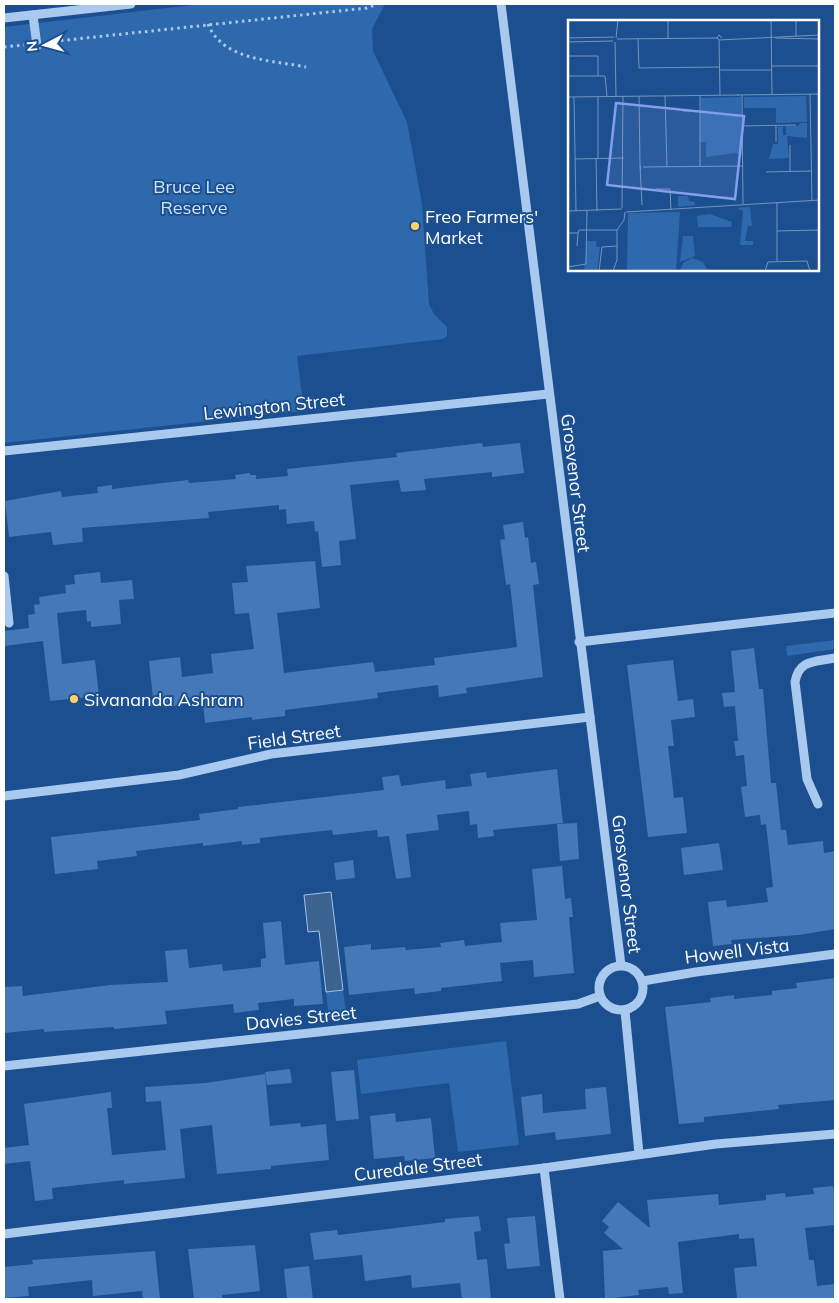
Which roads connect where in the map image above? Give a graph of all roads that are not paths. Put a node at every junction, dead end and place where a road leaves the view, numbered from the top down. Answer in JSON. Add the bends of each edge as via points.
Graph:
{"nodes":[{"id":1,"x":131,"y":4,"type":"edge"},
{"id":2,"x":501,"y":4,"type":"edge"},
{"id":3,"x":101,"y":6,"type":"edge"},
{"id":4,"x":33,"y":15,"type":"junction"},
{"id":5,"x":4,"y":18,"type":"edge"},
{"id":6,"x":37,"y":45,"type":"road end"},
{"id":7,"x":548,"y":394,"type":"junction"},
{"id":8,"x":4,"y":451,"type":"edge"},
{"id":9,"x":4,"y":576,"type":"edge"},
{"id":10,"x":835,"y":613,"type":"edge"},
{"id":11,"x":10,"y":624,"type":"dead end"},
{"id":12,"x":579,"y":642,"type":"junction"},
{"id":13,"x":835,"y":658,"type":"edge"},
{"id":14,"x":590,"y":717,"type":"junction"},
{"id":15,"x":4,"y":796,"type":"edge"},
{"id":16,"x":818,"y":804,"type":"dead end"},
{"id":17,"x":835,"y":954,"type":"edge"},
{"id":18,"x":620,"y":965,"type":"junction"},
{"id":19,"x":643,"y":981,"type":"junction"},
{"id":20,"x":600,"y":996,"type":"junction"},
{"id":21,"x":625,"y":1011,"type":"junction"},
{"id":22,"x":4,"y":1066,"type":"edge"},
{"id":23,"x":835,"y":1134,"type":"edge"},
{"id":24,"x":639,"y":1154,"type":"junction"},
{"id":25,"x":544,"y":1168,"type":"junction"},
{"id":26,"x":4,"y":1234,"type":"edge"},
{"id":27,"x":560,"y":1299,"type":"edge"}],
"edges":[{"from":1,"to":3,"type":"street"},
{"from":2,"to":7,"type":"street","name":"Grosvenor Street"},
{"from":3,"to":4,"type":"street"},
{"from":4,"to":5,"type":"street"},
{"from":4,"to":6,"type":"street"},
{"from":7,"to":8,"type":"street","name":"Lewington Street"},
{"from":7,"to":12,"type":"street","name":"Grosvenor Street"},
{"from":9,"to":11,"type":"street"},
{"from":10,"to":12,"type":"street"},
{"from":12,"to":14,"type":"street","name":"Grosvenor Street"},
{"from":13,"to":16,"type":"street","via":[[805,664],[797,671],[795,682],[807,780]]},
{"from":14,"to":15,"type":"street","name":"Field Street","via":[[271,754],[179,775]]},
{"from":14,"to":18,"type":"street","name":"Grosvenor Street"},
{"from":17,"to":19,"type":"street","name":"Howell Vista"},
{"from":18,"to":19,"type":"street","via":[[635,969]]},
{"from":18,"to":20,"type":"street","via":[[608,970],[599,982]]},
{"from":19,"to":21,"type":"street","via":[[643,994],[637,1005]]},
{"from":20,"to":21,"type":"street","via":[[610,1008]]},
{"from":20,"to":22,"type":"street","name":"Davies Street","via":[[578,1004]]},
{"from":21,"to":24,"type":"street"},
{"from":23,"to":24,"type":"street","name":"Curedale Street"},
{"from":24,"to":25,"type":"street","name":"Curedale Street"},
{"from":25,"to":26,"type":"street","name":"Curedale Street"},
{"from":25,"to":27,"type":"street"}]}
